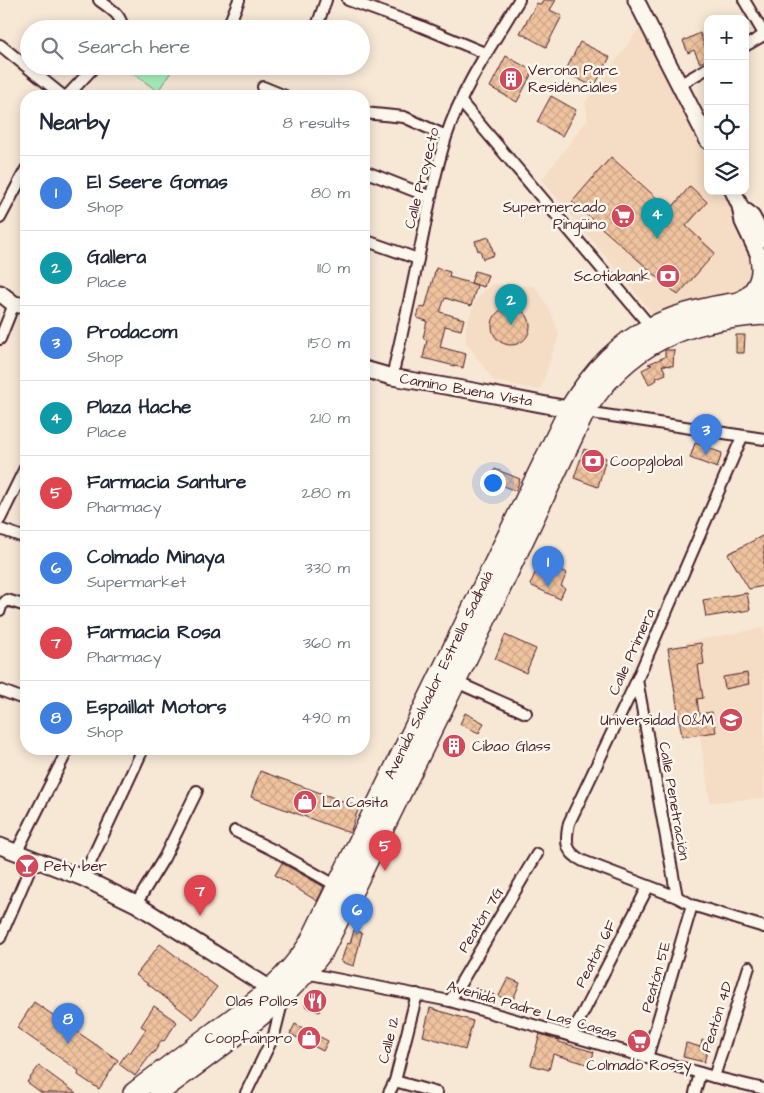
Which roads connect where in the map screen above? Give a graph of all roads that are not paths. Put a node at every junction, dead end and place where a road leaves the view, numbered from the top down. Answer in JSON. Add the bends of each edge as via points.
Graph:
{"nodes":[{"id":1,"x":99,"y":0,"type":"edge"},
{"id":2,"x":240,"y":0,"type":"edge"},
{"id":3,"x":326,"y":0,"type":"edge"},
{"id":4,"x":348,"y":0,"type":"edge"},
{"id":5,"x":519,"y":0,"type":"edge"},
{"id":6,"x":636,"y":0,"type":"edge"},
{"id":7,"x":744,"y":0,"type":"edge"},
{"id":8,"x":121,"y":20,"type":"edge"},
{"id":9,"x":231,"y":20,"type":"edge"},
{"id":10,"x":319,"y":20,"type":"edge"},
{"id":11,"x":764,"y":34,"type":"edge"},
{"id":12,"x":749,"y":43,"type":"edge"},
{"id":13,"x":0,"y":45,"type":"edge"},
{"id":14,"x":486,"y":54,"type":"junction"},
{"id":15,"x":20,"y":61,"type":"edge"},
{"id":16,"x":704,"y":70,"type":"edge"},
{"id":17,"x":38,"y":75,"type":"edge"},
{"id":18,"x":86,"y":75,"type":"edge"},
{"id":19,"x":680,"y":85,"type":"junction"},
{"id":20,"x":263,"y":87,"type":"dead end"},
{"id":21,"x":57,"y":90,"type":"edge"},
{"id":22,"x":71,"y":90,"type":"edge"},
{"id":23,"x":270,"y":90,"type":"edge"},
{"id":24,"x":461,"y":102,"type":"junction"},
{"id":25,"x":370,"y":114,"type":"edge"},
{"id":26,"x":704,"y":133,"type":"edge"},
{"id":27,"x":446,"y":136,"type":"junction"},
{"id":28,"x":370,"y":173,"type":"edge"},
{"id":29,"x":20,"y":180,"type":"edge"},
{"id":30,"x":735,"y":195,"type":"edge"},
{"id":31,"x":430,"y":197,"type":"junction"},
{"id":32,"x":740,"y":206,"type":"junction"},
{"id":33,"x":0,"y":218,"type":"edge"},
{"id":34,"x":764,"y":239,"type":"edge"},
{"id":35,"x":370,"y":242,"type":"edge"},
{"id":36,"x":418,"y":259,"type":"junction"},
{"id":37,"x":762,"y":262,"type":"edge"},
{"id":38,"x":0,"y":293,"type":"edge"},
{"id":39,"x":764,"y":299,"type":"edge"},
{"id":40,"x":20,"y":305,"type":"edge"},
{"id":41,"x":755,"y":312,"type":"edge"},
{"id":42,"x":650,"y":326,"type":"junction"},
{"id":43,"x":0,"y":339,"type":"edge"},
{"id":44,"x":370,"y":371,"type":"edge"},
{"id":45,"x":392,"y":377,"type":"junction"},
{"id":46,"x":577,"y":411,"type":"junction"},
{"id":47,"x":742,"y":437,"type":"junction"},
{"id":48,"x":764,"y":439,"type":"edge"},
{"id":49,"x":20,"y":478,"type":"edge"},
{"id":50,"x":0,"y":519,"type":"edge"},
{"id":51,"x":0,"y":529,"type":"edge"},
{"id":52,"x":20,"y":536,"type":"edge"},
{"id":53,"x":20,"y":604,"type":"edge"},
{"id":54,"x":0,"y":610,"type":"edge"},
{"id":55,"x":448,"y":678,"type":"junction"},
{"id":56,"x":637,"y":680,"type":"junction"},
{"id":57,"x":0,"y":690,"type":"edge"},
{"id":58,"x":20,"y":698,"type":"edge"},
{"id":59,"x":526,"y":713,"type":"dead end"},
{"id":60,"x":65,"y":755,"type":"edge"},
{"id":61,"x":140,"y":755,"type":"edge"},
{"id":62,"x":197,"y":790,"type":"dead end"},
{"id":63,"x":235,"y":831,"type":"dead end"},
{"id":64,"x":0,"y":846,"type":"edge"},
{"id":65,"x":17,"y":851,"type":"junction"},
{"id":66,"x":537,"y":854,"type":"dead end"},
{"id":67,"x":34,"y":859,"type":"junction"},
{"id":68,"x":83,"y":878,"type":"junction"},
{"id":69,"x":337,"y":886,"type":"junction"},
{"id":70,"x":648,"y":887,"type":"junction"},
{"id":71,"x":677,"y":897,"type":"junction"},
{"id":72,"x":136,"y":904,"type":"junction"},
{"id":73,"x":692,"y":905,"type":"junction"},
{"id":74,"x":764,"y":927,"type":"edge"},
{"id":75,"x":0,"y":938,"type":"edge"},
{"id":76,"x":749,"y":967,"type":"dead end"},
{"id":77,"x":298,"y":972,"type":"junction"},
{"id":78,"x":276,"y":992,"type":"junction"},
{"id":79,"x":417,"y":994,"type":"junction"},
{"id":80,"x":450,"y":1001,"type":"junction"},
{"id":81,"x":571,"y":1036,"type":"junction"},
{"id":82,"x":647,"y":1058,"type":"junction"},
{"id":83,"x":700,"y":1073,"type":"junction"},
{"id":84,"x":714,"y":1077,"type":"junction"},
{"id":85,"x":394,"y":1081,"type":"junction"},
{"id":86,"x":764,"y":1089,"type":"edge"},
{"id":87,"x":133,"y":1093,"type":"edge"},
{"id":88,"x":159,"y":1093,"type":"edge"},
{"id":89,"x":246,"y":1093,"type":"edge"},
{"id":90,"x":389,"y":1093,"type":"edge"},
{"id":91,"x":436,"y":1093,"type":"edge"},
{"id":92,"x":695,"y":1093,"type":"edge"}],
"edges":[{"from":1,"to":8,"type":"street"},
{"from":2,"to":9,"type":"street"},
{"from":3,"to":10,"type":"street"},
{"from":4,"to":14,"type":"street"},
{"from":5,"to":14,"type":"street","name":"Calle Proyecto"},
{"from":6,"to":19,"type":"street"},
{"from":7,"to":11,"type":"street"},
{"from":11,"to":12,"type":"street"},
{"from":13,"to":15,"type":"street"},
{"from":14,"to":24,"type":"street","name":"Calle Proyecto"},
{"from":16,"to":19,"type":"street"},
{"from":17,"to":21,"type":"street"},
{"from":18,"to":22,"type":"street"},
{"from":19,"to":26,"type":"street"},
{"from":20,"to":23,"type":"street"},
{"from":24,"to":27,"type":"street","name":"Calle Proyecto"},
{"from":24,"to":42,"type":"street"},
{"from":25,"to":27,"type":"street","via":[[404,117]]},
{"from":27,"to":31,"type":"street","name":"Calle Proyecto"},
{"from":28,"to":31,"type":"street"},
{"from":29,"to":33,"type":"street"},
{"from":30,"to":32,"type":"street"},
{"from":31,"to":36,"type":"street","name":"Calle Proyecto"},
{"from":32,"to":34,"type":"street","via":[[752,217]]},
{"from":32,"to":37,"type":"street"},
{"from":35,"to":36,"type":"street"},
{"from":36,"to":45,"type":"street","name":"Calle Proyecto"},
{"from":37,"to":41,"type":"highway","via":[[760,281],[755,291]]},
{"from":38,"to":40,"type":"street"},
{"from":39,"to":41,"type":"highway","name":"Avenida Salvador Estrella Sadhalá"},
{"from":40,"to":43,"type":"street"},
{"from":41,"to":42,"type":"highway","name":"Avenida Salvador Estrella Sadhalá","via":[[692,310]]},
{"from":41,"to":46,"type":"highway","name":"Avenida Salvador Estrella Sadhalá","via":[[698,324],[657,342],[622,365]]},
{"from":42,"to":46,"type":"highway","name":"Avenida Salvador Estrella Sadhalá","via":[[630,338],[594,372]]},
{"from":44,"to":45,"type":"street","name":"Camino Buena Vista"},
{"from":45,"to":46,"type":"street","name":"Camino Buena Vista"},
{"from":46,"to":47,"type":"street"},
{"from":46,"to":55,"type":"highway","name":"Avenida Salvador Estrella Sadhalá"},
{"from":47,"to":48,"type":"street"},
{"from":47,"to":56,"type":"street","name":"Calle Primera"},
{"from":49,"to":50,"type":"street"},
{"from":51,"to":52,"type":"street"},
{"from":53,"to":54,"type":"street","via":[[7,600]]},
{"from":55,"to":59,"type":"street"},
{"from":55,"to":69,"type":"highway","name":"Avenida Salvador Estrella Sadhalá"},
{"from":55,"to":77,"type":"highway","name":"Avenida Salvador Estrella Sadhalá","via":[[324,950]]},
{"from":56,"to":70,"type":"street","name":"Calle Primera","via":[[568,823],[566,836],[574,856]]},
{"from":56,"to":71,"type":"street","name":"Calle Penetración"},
{"from":57,"to":58,"type":"street"},
{"from":60,"to":65,"type":"street"},
{"from":61,"to":68,"type":"street"},
{"from":62,"to":72,"type":"street","via":[[168,850]]},
{"from":63,"to":69,"type":"street"},
{"from":64,"to":65,"type":"street"},
{"from":65,"to":67,"type":"street"},
{"from":66,"to":80,"type":"street","name":"Peatón 7G"},
{"from":67,"to":68,"type":"street"},
{"from":67,"to":75,"type":"street"},
{"from":68,"to":72,"type":"street"},
{"from":69,"to":77,"type":"highway","name":"Avenida Salvador Estrella Sadhalá"},
{"from":70,"to":71,"type":"street","name":"Calle Primera"},
{"from":70,"to":81,"type":"street","name":"Peatón 6F"},
{"from":71,"to":73,"type":"street","name":"Calle Primera"},
{"from":72,"to":78,"type":"street"},
{"from":73,"to":74,"type":"street","name":"Calle Primera"},
{"from":73,"to":82,"type":"street","name":"Peatón 5E"},
{"from":76,"to":84,"type":"street","name":"Peatón 4D"},
{"from":77,"to":78,"type":"highway","name":"Avenida Salvador Estrella Sadhalá"},
{"from":77,"to":79,"type":"street","name":"Avenida Padre Las Casas"},
{"from":78,"to":87,"type":"highway","name":"Avenida Salvador Estrella Sadhalá","via":[[258,1000]]},
{"from":78,"to":88,"type":"highway","name":"Avenida Salvador Estrella Sadhalá","via":[[269,1009]]},
{"from":78,"to":89,"type":"street","via":[[274,1035]]},
{"from":79,"to":80,"type":"street","name":"Avenida Padre Las Casas"},
{"from":79,"to":85,"type":"street","name":"Calle 12"},
{"from":80,"to":81,"type":"street","name":"Avenida Padre Las Casas"},
{"from":81,"to":82,"type":"street","name":"Avenida Padre Las Casas"},
{"from":82,"to":83,"type":"street","name":"Avenida Padre Las Casas"},
{"from":83,"to":84,"type":"street","name":"Avenida Padre Las Casas"},
{"from":83,"to":92,"type":"street"},
{"from":84,"to":86,"type":"street","name":"Avenida Padre Las Casas"},
{"from":85,"to":90,"type":"street","name":"Calle 12"},
{"from":85,"to":91,"type":"street"}]}
